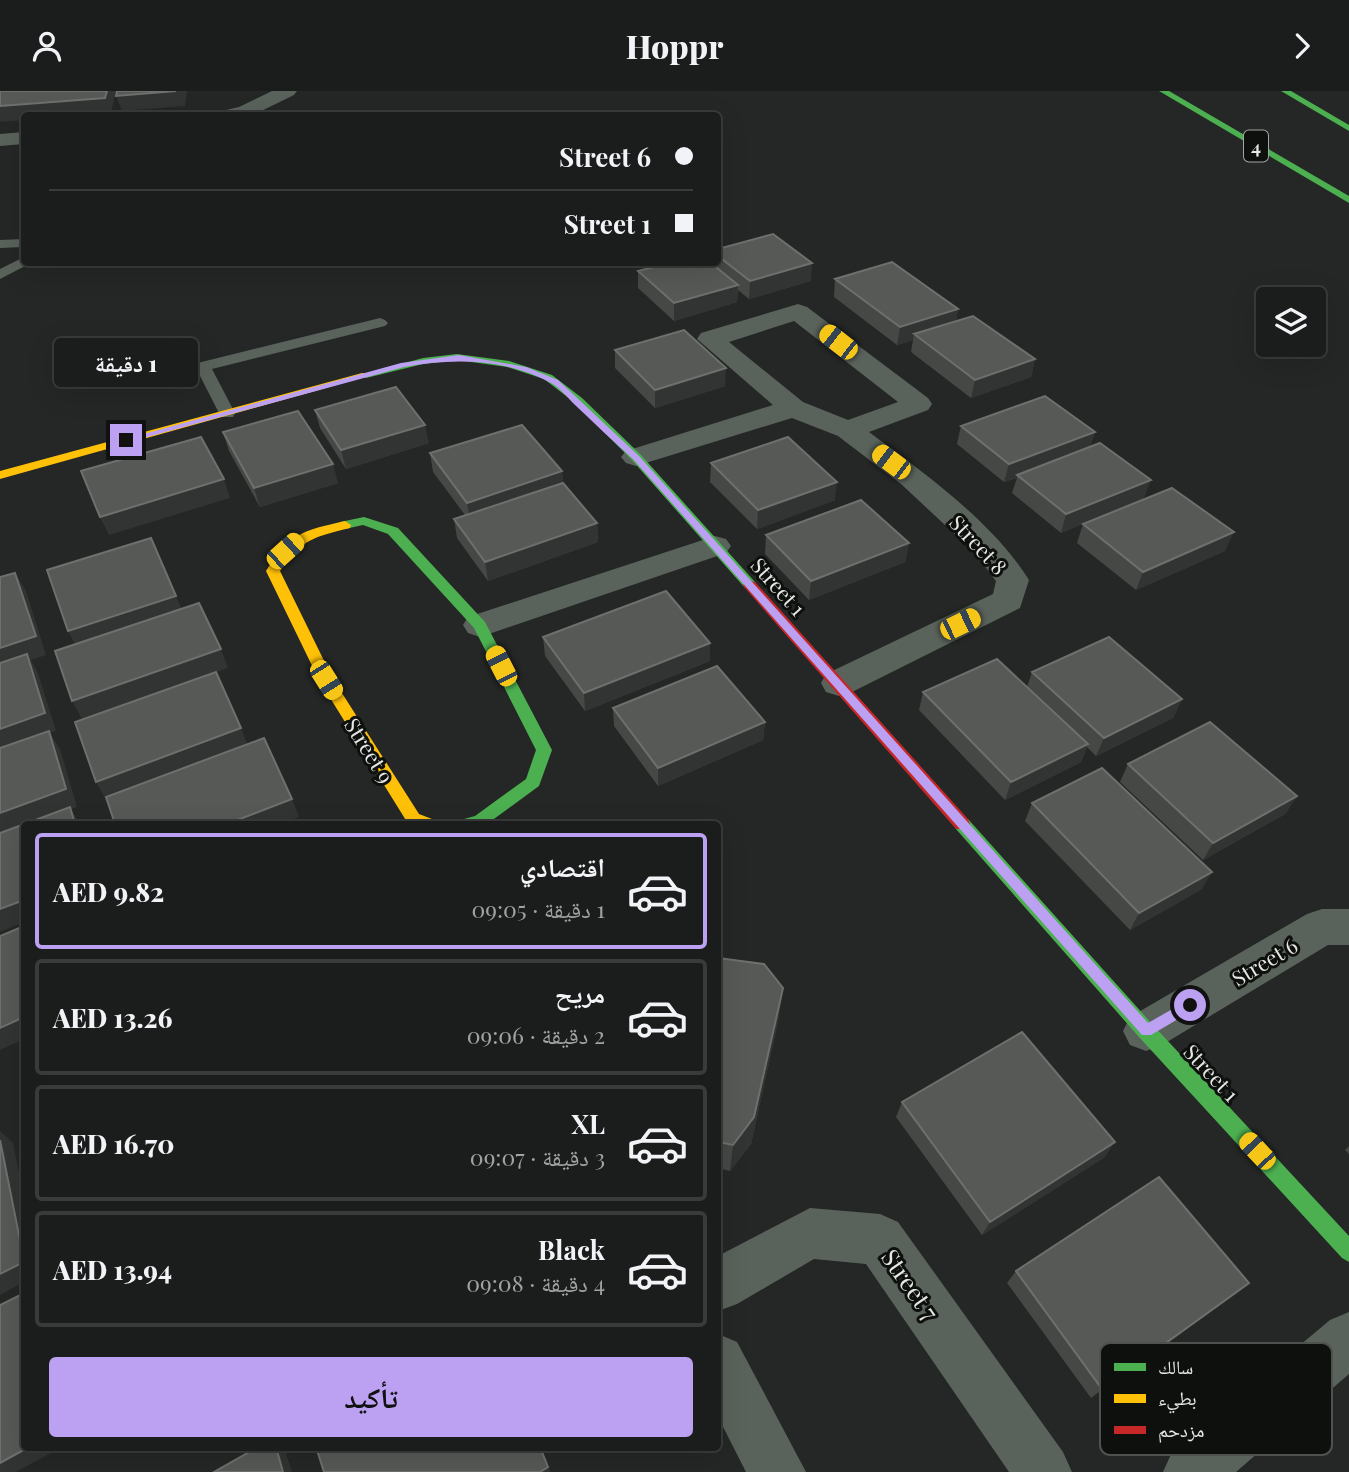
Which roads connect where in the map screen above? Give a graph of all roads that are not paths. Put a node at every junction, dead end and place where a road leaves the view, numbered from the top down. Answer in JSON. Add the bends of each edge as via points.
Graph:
{"nodes":[{"id":1,"x":287,"y":91,"type":"edge"},
{"id":2,"x":1163,"y":91,"type":"edge"},
{"id":3,"x":1284,"y":91,"type":"edge"},
{"id":4,"x":1220,"y":106,"type":"dead end"},
{"id":5,"x":242,"y":112,"type":"edge"},
{"id":6,"x":1349,"y":128,"type":"edge"},
{"id":7,"x":21,"y":138,"type":"edge"},
{"id":8,"x":0,"y":140,"type":"edge"},
{"id":9,"x":1349,"y":195,"type":"edge"},
{"id":10,"x":1349,"y":200,"type":"edge"},
{"id":11,"x":21,"y":243,"type":"edge"},
{"id":12,"x":0,"y":244,"type":"edge"},
{"id":13,"x":21,"y":263,"type":"edge"},
{"id":14,"x":0,"y":275,"type":"edge"},
{"id":15,"x":380,"y":323,"type":"dead end"},
{"id":16,"x":203,"y":366,"type":"junction"},
{"id":17,"x":143,"y":381,"type":"dead end"},
{"id":18,"x":793,"y":408,"type":"junction"},
{"id":19,"x":227,"y":413,"type":"junction"},
{"id":20,"x":848,"y":430,"type":"junction"},
{"id":21,"x":636,"y":457,"type":"junction"},
{"id":22,"x":0,"y":475,"type":"edge"},
{"id":23,"x":715,"y":546,"type":"junction"},
{"id":24,"x":480,"y":625,"type":"junction"},
{"id":25,"x":839,"y":683,"type":"junction"},
{"id":26,"x":420,"y":821,"type":"edge"},
{"id":27,"x":480,"y":821,"type":"edge"},
{"id":28,"x":1349,"y":927,"type":"edge"},
{"id":29,"x":1146,"y":1031,"type":"junction"},
{"id":30,"x":1349,"y":1251,"type":"edge"},
{"id":31,"x":721,"y":1283,"type":"edge"},
{"id":32,"x":1349,"y":1339,"type":"edge"},
{"id":33,"x":1332,"y":1353,"type":"edge"},
{"id":34,"x":721,"y":1367,"type":"edge"},
{"id":35,"x":1212,"y":1455,"type":"edge"},
{"id":36,"x":777,"y":1472,"type":"edge"},
{"id":37,"x":1043,"y":1472,"type":"edge"},
{"id":38,"x":1192,"y":1472,"type":"edge"}],
"edges":[{"from":1,"to":5,"type":"street"},
{"from":2,"to":10,"type":"main road","number":"4"},
{"from":3,"to":6,"type":"main road"},
{"from":4,"to":9,"type":"main road"},
{"from":7,"to":8,"type":"street"},
{"from":11,"to":12,"type":"lane"},
{"from":13,"to":14,"type":"lane"},
{"from":15,"to":16,"type":"lane"},
{"from":16,"to":17,"type":"lane"},
{"from":16,"to":19,"type":"lane"},
{"from":18,"to":20,"type":"street","name":"Street 8"},
{"from":18,"to":20,"type":"street","name":"Street 8","via":[[710,339],[799,312],[918,404]]},
{"from":18,"to":21,"type":"street"},
{"from":19,"to":21,"type":"main road","name":"Street 1","via":[[403,365],[459,357],[523,369],[555,381]]},
{"from":19,"to":22,"type":"main road","name":"Street 1"},
{"from":20,"to":25,"type":"street","name":"Street 8","via":[[912,478],[976,536],[1013,580],[1008,600]]},
{"from":21,"to":23,"type":"main road","name":"Street 1"},
{"from":23,"to":24,"type":"street"},
{"from":23,"to":25,"type":"main road","name":"Street 1"},
{"from":24,"to":26,"type":"main road","name":"Street 9","via":[[393,531],[364,521],[301,535],[273,571],[326,680],[413,818]]},
{"from":24,"to":27,"type":"main road","name":"Street 9","via":[[544,750],[533,782]]},
{"from":25,"to":29,"type":"main road","name":"Street 1"},
{"from":28,"to":29,"type":"street","name":"Street 6","via":[[1322,927]]},
{"from":29,"to":30,"type":"main road","name":"Street 1"},
{"from":31,"to":37,"type":"street","name":"Street 7","via":[[810,1233],[880,1240]]},
{"from":32,"to":33,"type":"street"},
{"from":34,"to":36,"type":"street"},
{"from":35,"to":38,"type":"street"}]}
